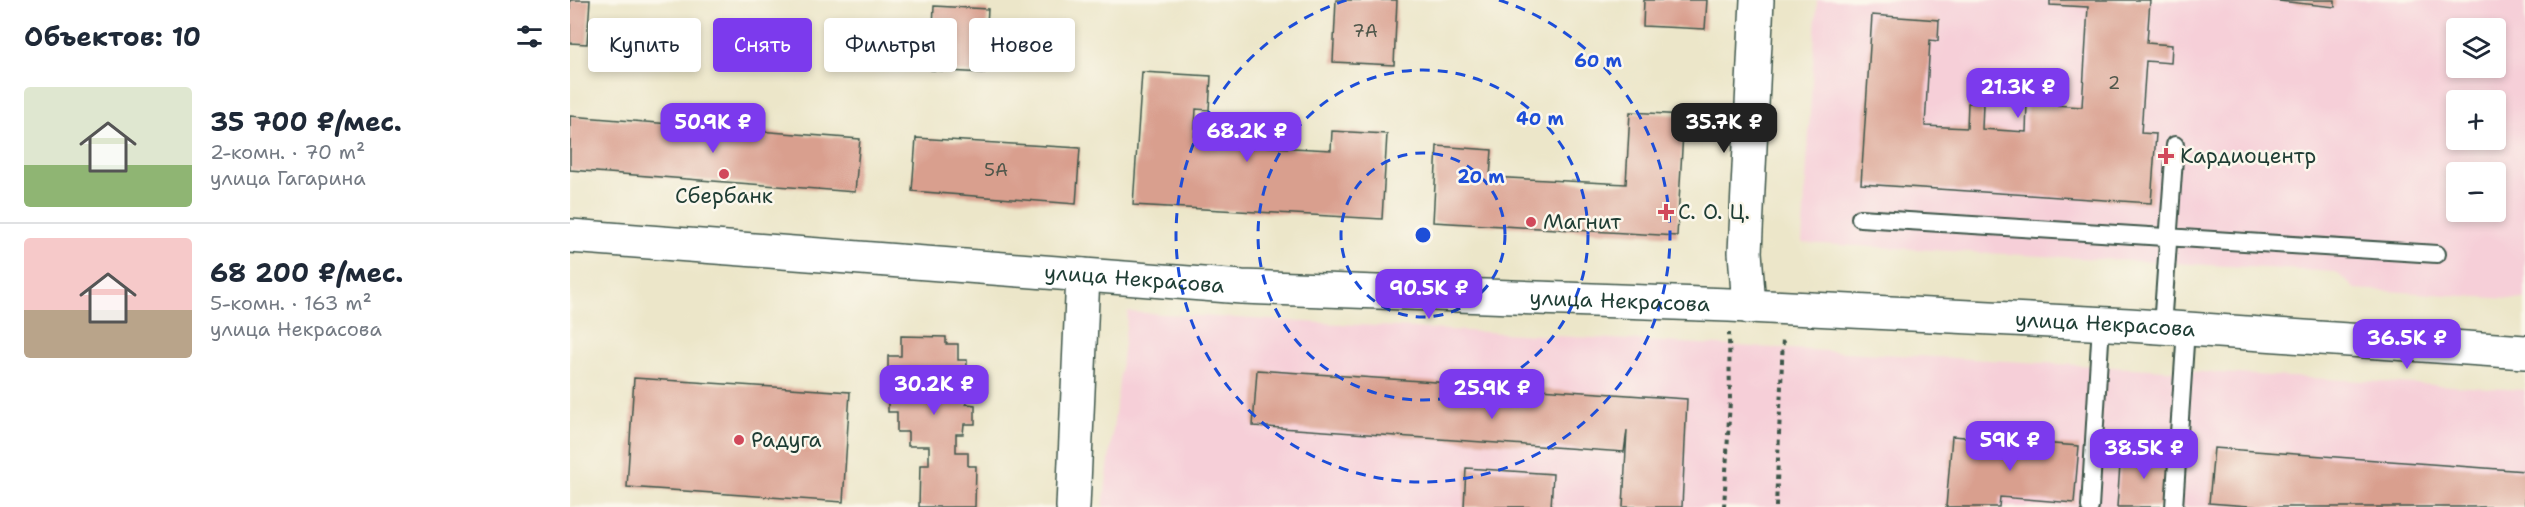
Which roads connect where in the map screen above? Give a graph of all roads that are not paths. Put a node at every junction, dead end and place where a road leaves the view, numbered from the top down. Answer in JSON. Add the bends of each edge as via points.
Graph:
{"nodes":[{"id":1,"x":1757,"y":0,"type":"edge"},
{"id":2,"x":2175,"y":145,"type":"dead end"},
{"id":3,"x":1860,"y":218,"type":"dead end"},
{"id":4,"x":570,"y":236,"type":"edge"},
{"id":5,"x":2169,"y":236,"type":"junction"},
{"id":6,"x":2437,"y":254,"type":"dead end"},
{"id":7,"x":1083,"y":275,"type":"junction"},
{"id":8,"x":1739,"y":306,"type":"junction"},
{"id":9,"x":2101,"y":324,"type":"junction"},
{"id":10,"x":2174,"y":328,"type":"junction"},
{"id":11,"x":2525,"y":352,"type":"edge"},
{"id":12,"x":1073,"y":507,"type":"edge"},
{"id":13,"x":2090,"y":507,"type":"edge"},
{"id":14,"x":2174,"y":507,"type":"edge"}],
"edges":[{"from":1,"to":8,"type":"street"},
{"from":2,"to":5,"type":"lane"},
{"from":3,"to":5,"type":"lane"},
{"from":4,"to":7,"type":"street","name":"улица Некрасова"},
{"from":5,"to":6,"type":"lane"},
{"from":5,"to":10,"type":"lane"},
{"from":7,"to":8,"type":"street","name":"улица Некрасова","via":[[1242,287]]},
{"from":7,"to":12,"type":"street"},
{"from":8,"to":9,"type":"street","name":"улица Некрасова"},
{"from":9,"to":10,"type":"street","name":"улица Некрасова"},
{"from":9,"to":13,"type":"lane"},
{"from":10,"to":11,"type":"street","name":"улица Некрасова"},
{"from":10,"to":14,"type":"lane"}]}
